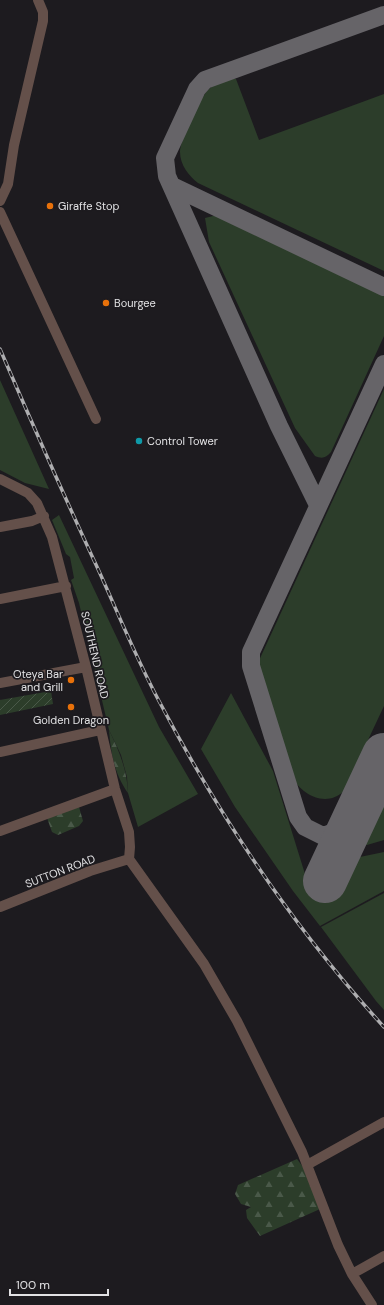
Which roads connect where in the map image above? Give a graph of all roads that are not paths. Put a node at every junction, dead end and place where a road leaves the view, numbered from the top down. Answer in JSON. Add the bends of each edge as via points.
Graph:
{"nodes":[{"id":1,"x":38,"y":0,"type":"edge"},
{"id":2,"x":0,"y":201,"type":"edge"},
{"id":3,"x":0,"y":212,"type":"edge"},
{"id":4,"x":96,"y":419,"type":"dead end"},
{"id":5,"x":0,"y":479,"type":"edge"},
{"id":6,"x":44,"y":516,"type":"junction"},
{"id":7,"x":0,"y":527,"type":"edge"},
{"id":8,"x":66,"y":586,"type":"junction"},
{"id":9,"x":0,"y":599,"type":"edge"},
{"id":10,"x":86,"y":667,"type":"junction"},
{"id":11,"x":0,"y":683,"type":"edge"},
{"id":12,"x":100,"y":730,"type":"junction"},
{"id":13,"x":0,"y":752,"type":"edge"},
{"id":14,"x":115,"y":789,"type":"junction"},
{"id":15,"x":0,"y":831,"type":"edge"},
{"id":16,"x":129,"y":859,"type":"junction"},
{"id":17,"x":0,"y":907,"type":"edge"},
{"id":18,"x":384,"y":1122,"type":"edge"},
{"id":19,"x":307,"y":1166,"type":"junction"},
{"id":20,"x":384,"y":1256,"type":"edge"},
{"id":21,"x":352,"y":1274,"type":"junction"},
{"id":22,"x":372,"y":1305,"type":"edge"}],
"edges":[{"from":1,"to":2,"type":"street","via":[[43,12],[43,21],[14,145],[7,187]]},
{"from":3,"to":4,"type":"street"},
{"from":5,"to":6,"type":"street","name":"SOUTHEND ROAD","via":[[28,493]]},
{"from":6,"to":7,"type":"street"},
{"from":6,"to":8,"type":"street","name":"SOUTHEND ROAD"},
{"from":8,"to":9,"type":"street"},
{"from":8,"to":10,"type":"street","name":"SOUTHEND ROAD"},
{"from":10,"to":11,"type":"street"},
{"from":10,"to":12,"type":"street","name":"SOUTHEND ROAD"},
{"from":12,"to":13,"type":"street"},
{"from":12,"to":14,"type":"street","name":"SOUTHEND ROAD"},
{"from":14,"to":15,"type":"street"},
{"from":14,"to":16,"type":"street","name":"SOUTHEND ROAD","via":[[129,832]]},
{"from":16,"to":17,"type":"street","name":"SUTTON ROAD","via":[[90,871]]},
{"from":16,"to":19,"type":"street","via":[[204,964],[264,1073]]},
{"from":18,"to":19,"type":"street"},
{"from":19,"to":21,"type":"street"},
{"from":20,"to":21,"type":"street"},
{"from":21,"to":22,"type":"street"}]}
